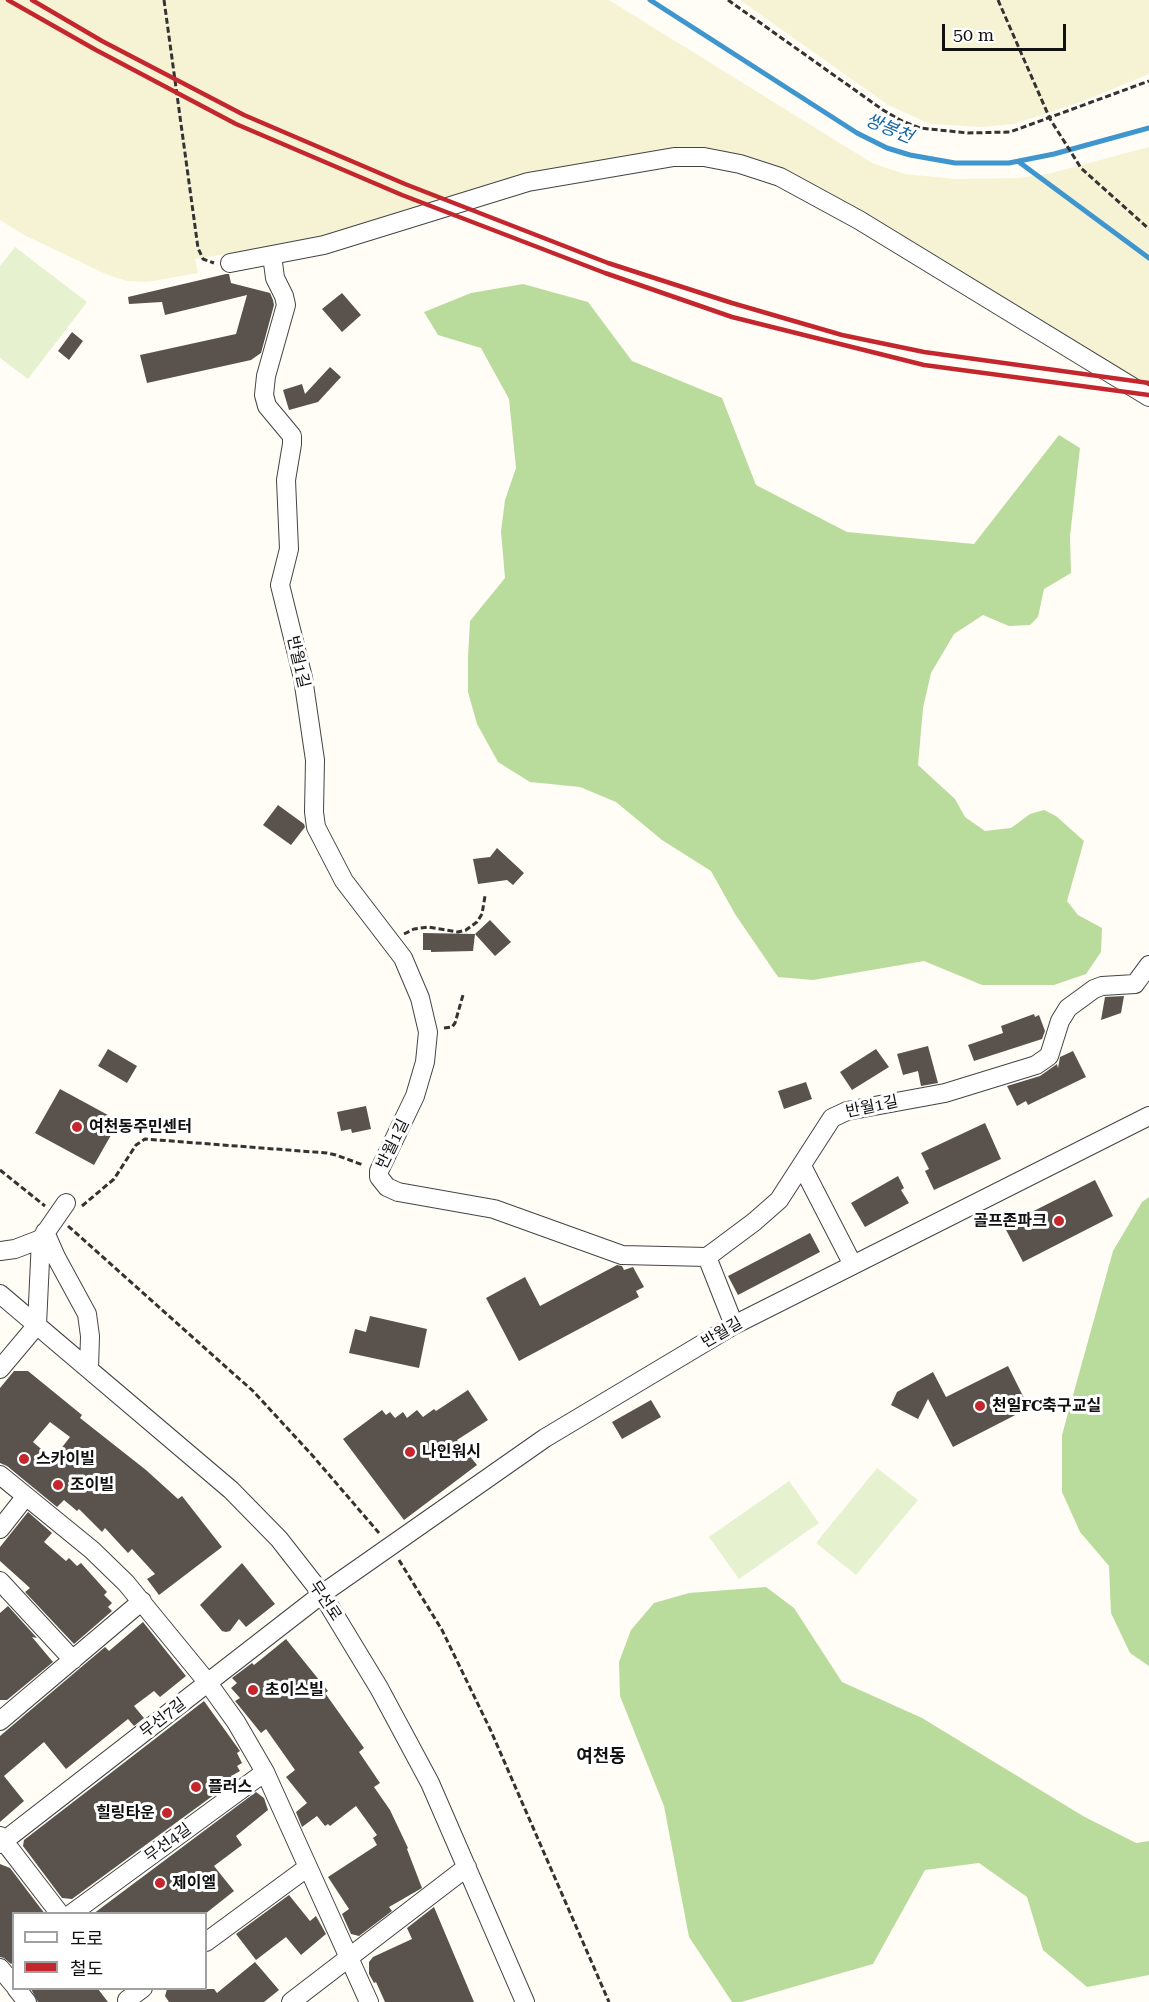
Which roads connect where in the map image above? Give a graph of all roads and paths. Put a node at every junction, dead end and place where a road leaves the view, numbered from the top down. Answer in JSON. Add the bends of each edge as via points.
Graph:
{"nodes":[{"id":1,"x":164,"y":0,"type":"edge"},
{"id":2,"x":728,"y":0,"type":"edge"},
{"id":3,"x":998,"y":0,"type":"edge"},
{"id":4,"x":1149,"y":81,"type":"edge"},
{"id":5,"x":1050,"y":119,"type":"junction"},
{"id":6,"x":1149,"y":229,"type":"edge"},
{"id":7,"x":272,"y":255,"type":"junction"},
{"id":8,"x":230,"y":263,"type":"joint"},
{"id":9,"x":1149,"y":397,"type":"edge"},
{"id":10,"x":485,"y":896,"type":"dead end"},
{"id":11,"x":392,"y":942,"type":"junction"},
{"id":12,"x":1149,"y":965,"type":"edge"},
{"id":13,"x":463,"y":995,"type":"dead end"},
{"id":14,"x":428,"y":1028,"type":"junction"},
{"id":15,"x":1149,"y":1116,"type":"edge"},
{"id":16,"x":802,"y":1166,"type":"junction"},
{"id":17,"x":379,"y":1171,"type":"junction"},
{"id":18,"x":73,"y":1205,"type":"joint"},
{"id":19,"x":43,"y":1235,"type":"junction"},
{"id":20,"x":0,"y":1251,"type":"edge"},
{"id":21,"x":707,"y":1257,"type":"junction"},
{"id":22,"x":853,"y":1265,"type":"junction"},
{"id":23,"x":0,"y":1294,"type":"edge"},
{"id":24,"x":37,"y":1325,"type":"junction"},
{"id":25,"x":734,"y":1325,"type":"junction"},
{"id":26,"x":89,"y":1369,"type":"junction"},
{"id":27,"x":0,"y":1370,"type":"edge"},
{"id":28,"x":0,"y":1476,"type":"edge"},
{"id":29,"x":26,"y":1496,"type":"junction"},
{"id":30,"x":0,"y":1529,"type":"edge"},
{"id":31,"x":0,"y":1581,"type":"edge"},
{"id":32,"x":322,"y":1594,"type":"junction"},
{"id":33,"x":142,"y":1601,"type":"junction"},
{"id":34,"x":73,"y":1660,"type":"junction"},
{"id":35,"x":208,"y":1683,"type":"junction"},
{"id":36,"x":2,"y":1716,"type":"edge"},
{"id":37,"x":265,"y":1772,"type":"junction"},
{"id":38,"x":1,"y":1840,"type":"edge"},
{"id":39,"x":308,"y":1867,"type":"junction"},
{"id":40,"x":467,"y":1868,"type":"junction"},
{"id":41,"x":58,"y":1912,"type":"edge"},
{"id":42,"x":73,"y":1912,"type":"edge"},
{"id":43,"x":207,"y":1941,"type":"edge"},
{"id":44,"x":350,"y":1957,"type":"junction"},
{"id":45,"x":0,"y":1968,"type":"edge"},
{"id":46,"x":12,"y":1983,"type":"edge"},
{"id":47,"x":17,"y":1990,"type":"edge"},
{"id":48,"x":141,"y":1990,"type":"edge"},
{"id":49,"x":125,"y":1997,"type":"edge"},
{"id":50,"x":27,"y":2002,"type":"edge"},
{"id":51,"x":291,"y":2002,"type":"edge"},
{"id":52,"x":369,"y":2002,"type":"edge"},
{"id":53,"x":525,"y":2002,"type":"edge"}],
"edges":[{"from":1,"to":8,"type":"path","via":[[198,248],[206,261]]},
{"from":2,"to":5,"type":"path","via":[[884,111],[911,125],[958,133],[999,134]]},
{"from":3,"to":5,"type":"path"},
{"from":4,"to":5,"type":"path"},
{"from":5,"to":6,"type":"path","via":[[1081,168]]},
{"from":7,"to":8,"type":"street"},
{"from":7,"to":9,"type":"street","via":[[324,245],[528,182],[674,157],[704,157],[780,177],[859,220]]},
{"from":7,"to":11,"type":"street","name":"반월1길","via":[[275,278],[286,305],[264,395],[267,406],[292,436],[286,480],[289,549],[280,585],[303,678],[315,766],[315,821],[337,869]]},
{"from":10,"to":11,"type":"path","via":[[482,914],[466,930],[420,928]]},
{"from":11,"to":14,"type":"street","name":"반월1길","via":[[412,976]]},
{"from":12,"to":16,"type":"street","name":"반월1길","via":[[1135,984],[1094,989],[1068,1008],[1044,1060],[945,1093],[837,1115]]},
{"from":13,"to":14,"type":"path","via":[[454,1025]]},
{"from":14,"to":17,"type":"street","name":"반월1길","via":[[428,1049],[415,1096]]},
{"from":15,"to":22,"type":"street","name":"반월길"},
{"from":16,"to":21,"type":"street","name":"반월1길","via":[[779,1200]]},
{"from":16,"to":22,"type":"street"},
{"from":17,"to":18,"type":"path","via":[[327,1153],[145,1139],[136,1144],[120,1173]]},
{"from":17,"to":21,"type":"street","name":"반월1길","via":[[379,1177],[393,1191],[494,1209],[622,1255]]},
{"from":18,"to":19,"type":"street"},
{"from":19,"to":20,"type":"street","via":[[29,1245]]},
{"from":19,"to":24,"type":"street"},
{"from":19,"to":26,"type":"street","via":[[87,1314]]},
{"from":21,"to":25,"type":"street"},
{"from":22,"to":25,"type":"street","name":"반월길"},
{"from":23,"to":24,"type":"street","name":"무선로"},
{"from":24,"to":26,"type":"street","name":"무선로"},
{"from":24,"to":27,"type":"street"},
{"from":25,"to":32,"type":"street","name":"반월길","via":[[545,1438]]},
{"from":26,"to":32,"type":"street","name":"무선로","via":[[231,1490],[279,1539]]},
{"from":28,"to":29,"type":"street"},
{"from":29,"to":30,"type":"street"},
{"from":29,"to":33,"type":"street","via":[[92,1550]]},
{"from":31,"to":34,"type":"street"},
{"from":32,"to":35,"type":"street","name":"무선7길"},
{"from":32,"to":40,"type":"street","name":"무선로","via":[[430,1783]]},
{"from":33,"to":34,"type":"street"},
{"from":33,"to":35,"type":"street"},
{"from":34,"to":36,"type":"street"},
{"from":35,"to":37,"type":"street"},
{"from":35,"to":38,"type":"street","name":"무선7길"},
{"from":37,"to":39,"type":"street"},
{"from":37,"to":42,"type":"street","name":"무선4길"},
{"from":38,"to":41,"type":"street","name":"무선7길"},
{"from":39,"to":43,"type":"street"},
{"from":39,"to":44,"type":"street"},
{"from":40,"to":44,"type":"street"},
{"from":40,"to":53,"type":"street","name":"무선로"},
{"from":44,"to":51,"type":"street"},
{"from":44,"to":52,"type":"street"},
{"from":45,"to":46,"type":"street"},
{"from":47,"to":50,"type":"street"},
{"from":48,"to":49,"type":"street"}]}
